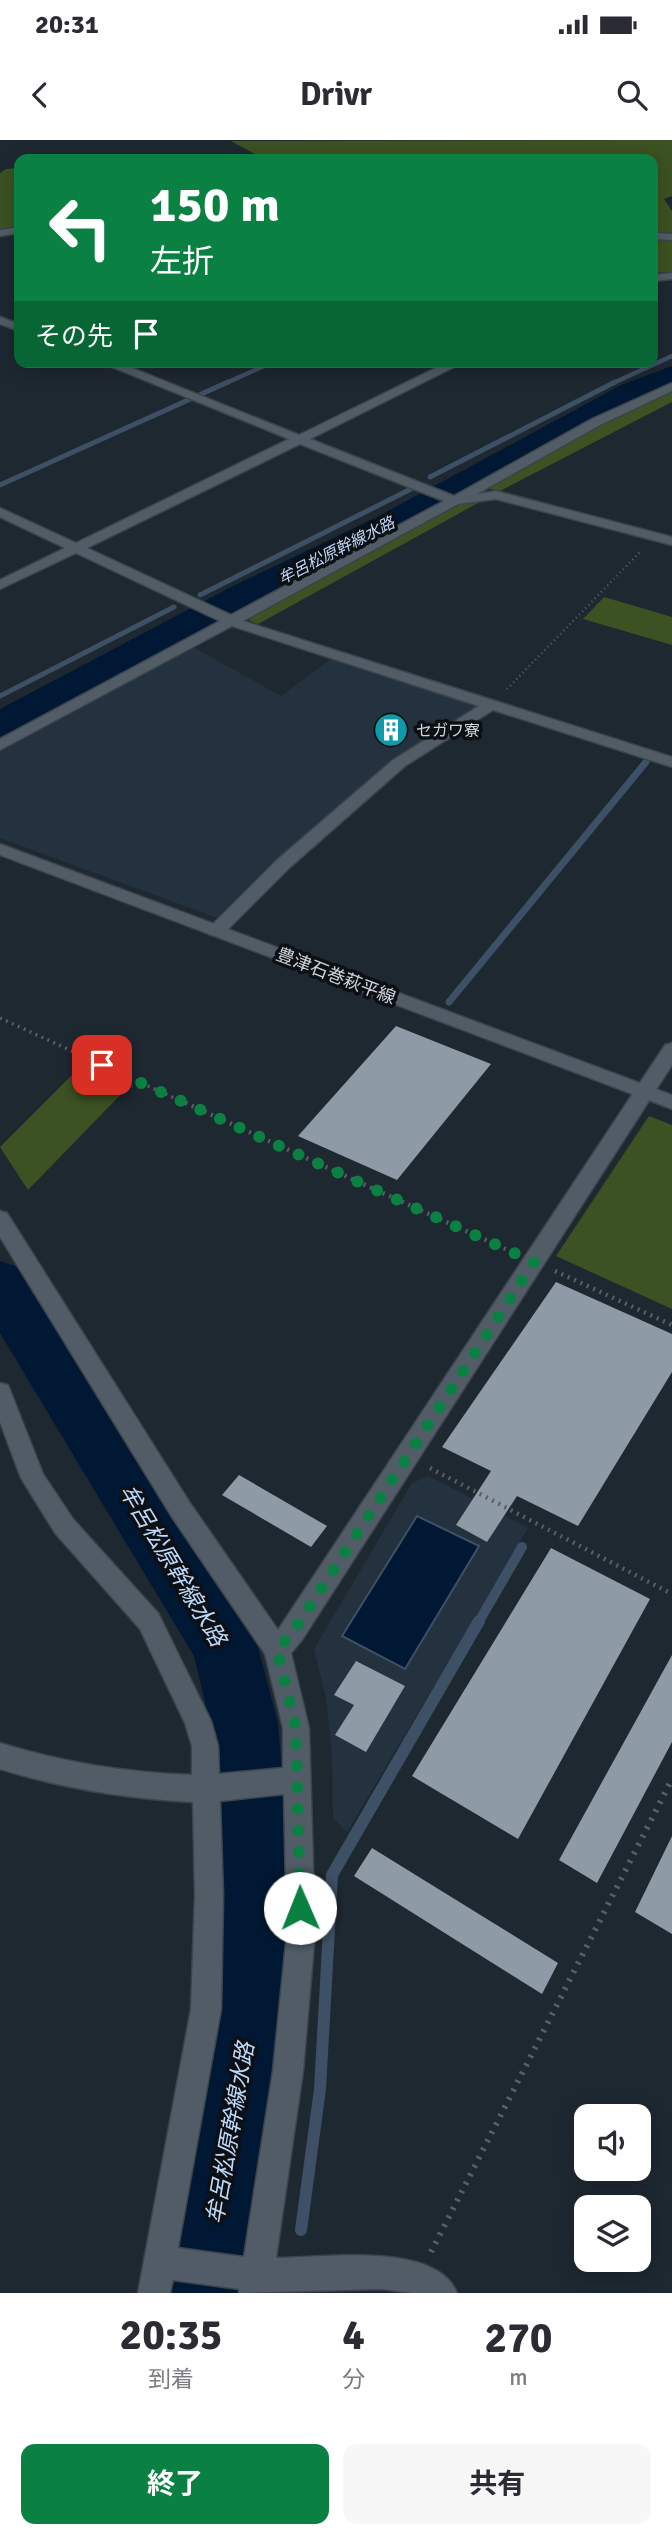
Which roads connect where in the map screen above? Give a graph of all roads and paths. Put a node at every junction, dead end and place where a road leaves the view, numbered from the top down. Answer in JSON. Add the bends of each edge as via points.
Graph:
{"nodes":[{"id":1,"x":121,"y":368,"type":"edge"},
{"id":2,"x":446,"y":368,"type":"edge"},
{"id":3,"x":672,"y":387,"type":"edge"},
{"id":4,"x":298,"y":439,"type":"junction"},
{"id":5,"x":452,"y":500,"type":"junction"},
{"id":6,"x":0,"y":512,"type":"edge"},
{"id":7,"x":654,"y":536,"type":"junction"},
{"id":8,"x":672,"y":541,"type":"edge"},
{"id":9,"x":76,"y":548,"type":"junction"},
{"id":10,"x":0,"y":585,"type":"edge"},
{"id":11,"x":230,"y":620,"type":"junction"},
{"id":12,"x":491,"y":705,"type":"junction"},
{"id":13,"x":0,"y":745,"type":"edge"},
{"id":14,"x":672,"y":762,"type":"edge"},
{"id":15,"x":0,"y":849,"type":"edge"},
{"id":16,"x":216,"y":931,"type":"junction"},
{"id":17,"x":0,"y":1018,"type":"edge"},
{"id":18,"x":672,"y":1050,"type":"edge"},
{"id":19,"x":644,"y":1092,"type":"junction"},
{"id":20,"x":672,"y":1102,"type":"edge"},
{"id":21,"x":0,"y":1219,"type":"edge"},
{"id":22,"x":534,"y":1262,"type":"junction"},
{"id":23,"x":672,"y":1325,"type":"edge"},
{"id":24,"x":0,"y":1392,"type":"edge"},
{"id":25,"x":408,"y":1456,"type":"junction"},
{"id":26,"x":672,"y":1594,"type":"edge"},
{"id":27,"x":277,"y":1650,"type":"junction"},
{"id":28,"x":0,"y":1756,"type":"edge"},
{"id":29,"x":672,"y":1779,"type":"edge"},
{"id":30,"x":284,"y":1781,"type":"junction"},
{"id":31,"x":215,"y":1788,"type":"junction"},
{"id":32,"x":164,"y":2273,"type":"edge"},
{"id":33,"x":247,"y":2280,"type":"edge"},
{"id":34,"x":430,"y":2285,"type":"edge"}],
"edges":[{"from":1,"to":4,"type":"street"},
{"from":2,"to":4,"type":"street"},
{"from":3,"to":5,"type":"street","via":[[596,422]]},
{"from":4,"to":5,"type":"street"},
{"from":4,"to":9,"type":"street"},
{"from":5,"to":7,"type":"street","via":[[496,495]]},
{"from":5,"to":11,"type":"street"},
{"from":6,"to":9,"type":"street"},
{"from":7,"to":8,"type":"street"},
{"from":7,"to":12,"type":"path"},
{"from":9,"to":10,"type":"street"},
{"from":9,"to":11,"type":"street"},
{"from":11,"to":12,"type":"street"},
{"from":11,"to":13,"type":"street"},
{"from":12,"to":14,"type":"street"},
{"from":12,"to":16,"type":"street","via":[[399,763],[283,864]]},
{"from":15,"to":16,"type":"street","name":"豊津石巻萩平線"},
{"from":16,"to":19,"type":"street","name":"豊津石巻萩平線"},
{"from":17,"to":22,"type":"path"},
{"from":18,"to":19,"type":"street"},
{"from":19,"to":20,"type":"street","name":"豊津石巻萩平線"},
{"from":19,"to":22,"type":"street"},
{"from":21,"to":27,"type":"street","via":[[181,1510]]},
{"from":22,"to":23,"type":"path"},
{"from":22,"to":25,"type":"street"},
{"from":24,"to":31,"type":"street","via":[[33,1478],[64,1526],[149,1621],[176,1670],[198,1721]]},
{"from":25,"to":26,"type":"path"},
{"from":25,"to":27,"type":"street"},
{"from":27,"to":30,"type":"street","via":[[296,1728]]},
{"from":28,"to":31,"type":"street","via":[[156,1787]]},
{"from":29,"to":34,"type":"path"},
{"from":30,"to":31,"type":"street"},
{"from":30,"to":33,"type":"street","via":[[300,1933],[288,2071]]},
{"from":31,"to":32,"type":"street","via":[[206,2009]]},
{"from":32,"to":33,"type":"street"},
{"from":33,"to":34,"type":"street","via":[[381,2273]]}]}
